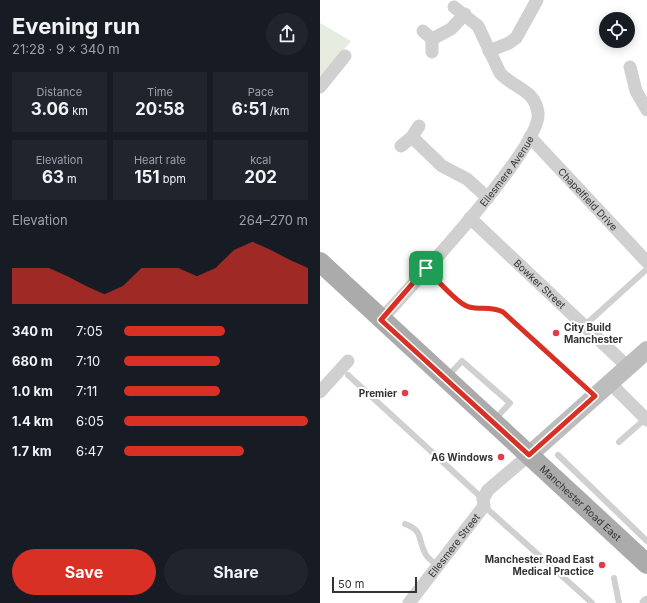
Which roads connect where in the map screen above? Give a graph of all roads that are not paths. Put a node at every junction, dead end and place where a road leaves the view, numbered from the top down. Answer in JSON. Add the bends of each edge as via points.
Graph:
{"nodes":[{"id":1,"x":537,"y":0,"type":"edge"},
{"id":2,"x":429,"y":40,"type":"dead end"},
{"id":3,"x":489,"y":51,"type":"junction"},
{"id":4,"x":346,"y":56,"type":"dead end"},
{"id":5,"x":636,"y":74,"type":"dead end"},
{"id":6,"x":320,"y":87,"type":"edge"},
{"id":7,"x":647,"y":110,"type":"edge"},
{"id":8,"x":419,"y":126,"type":"dead end"},
{"id":9,"x":412,"y":137,"type":"junction"},
{"id":10,"x":530,"y":137,"type":"junction"},
{"id":11,"x":401,"y":146,"type":"dead end"},
{"id":12,"x":488,"y":198,"type":"junction"},
{"id":13,"x":470,"y":218,"type":"junction"},
{"id":14,"x":320,"y":262,"type":"edge"},
{"id":15,"x":647,"y":262,"type":"edge"},
{"id":16,"x":426,"y":268,"type":"junction"},
{"id":17,"x":647,"y":269,"type":"edge"},
{"id":18,"x":381,"y":320,"type":"junction"},
{"id":19,"x":584,"y":326,"type":"junction"},
{"id":20,"x":647,"y":350,"type":"edge"},
{"id":21,"x":628,"y":367,"type":"junction"},
{"id":22,"x":346,"y":368,"type":"joint"},
{"id":23,"x":445,"y":379,"type":"junction"},
{"id":24,"x":610,"y":383,"type":"junction"},
{"id":25,"x":320,"y":392,"type":"edge"},
{"id":26,"x":595,"y":396,"type":"junction"},
{"id":27,"x":646,"y":420,"type":"edge"},
{"id":28,"x":492,"y":422,"type":"junction"},
{"id":29,"x":619,"y":442,"type":"dead end"},
{"id":30,"x":529,"y":455,"type":"junction"},
{"id":31,"x":558,"y":455,"type":"dead end"},
{"id":32,"x":484,"y":503,"type":"junction"},
{"id":33,"x":405,"y":524,"type":"dead end"},
{"id":34,"x":647,"y":541,"type":"edge"},
{"id":35,"x":647,"y":564,"type":"edge"},
{"id":36,"x":438,"y":566,"type":"junction"},
{"id":37,"x":614,"y":578,"type":"dead end"},
{"id":38,"x":409,"y":603,"type":"edge"},
{"id":39,"x":592,"y":603,"type":"edge"},
{"id":40,"x":619,"y":603,"type":"edge"}],
"edges":[{"from":1,"to":3,"type":"street","via":[[516,38]]},
{"from":2,"to":3,"type":"street","name":"Ellesmere Avenue","via":[[451,29],[460,10],[478,26]]},
{"from":3,"to":10,"type":"street","name":"Ellesmere Avenue","via":[[495,67],[504,78],[525,90],[536,103],[538,119]]},
{"from":4,"to":6,"type":"street","via":[[338,74]]},
{"from":5,"to":7,"type":"street","via":[[640,101]]},
{"from":8,"to":9,"type":"street"},
{"from":9,"to":11,"type":"street"},
{"from":9,"to":12,"type":"street","via":[[442,166],[470,182]]},
{"from":10,"to":12,"type":"street","name":"Ellesmere Avenue"},
{"from":10,"to":15,"type":"street","name":"Chapelfield Drive"},
{"from":12,"to":13,"type":"street","name":"Ellesmere Avenue"},
{"from":13,"to":16,"type":"street","name":"Ellesmere Avenue"},
{"from":13,"to":19,"type":"street","name":"Bowker Street"},
{"from":14,"to":18,"type":"main road","name":"Manchester Road East"},
{"from":16,"to":18,"type":"street","name":"Ellesmere Avenue"},
{"from":16,"to":26,"type":"lane","via":[[463,305],[495,308],[503,312]]},
{"from":17,"to":19,"type":"lane"},
{"from":18,"to":23,"type":"main road","name":"Manchester Road East"},
{"from":19,"to":21,"type":"street","name":"Bowker Street"},
{"from":20,"to":21,"type":"street"},
{"from":21,"to":24,"type":"street"},
{"from":22,"to":25,"type":"street"},
{"from":22,"to":32,"type":"lane"},
{"from":23,"to":28,"type":"main road","name":"Manchester Road East"},
{"from":23,"to":28,"type":"lane","via":[[462,361],[510,403]]},
{"from":24,"to":26,"type":"street"},
{"from":24,"to":27,"type":"street"},
{"from":26,"to":30,"type":"street"},
{"from":27,"to":29,"type":"lane"},
{"from":28,"to":30,"type":"main road","name":"Manchester Road East"},
{"from":30,"to":32,"type":"street","name":"Ellesmere Street","via":[[488,490]]},
{"from":30,"to":35,"type":"main road","name":"Manchester Road East"},
{"from":31,"to":34,"type":"lane"},
{"from":32,"to":36,"type":"street","name":"Ellesmere Street"},
{"from":32,"to":39,"type":"lane"},
{"from":33,"to":36,"type":"lane","via":[[414,527],[419,533],[426,554]]},
{"from":36,"to":38,"type":"street","name":"Ellesmere Street"},
{"from":37,"to":40,"type":"lane"}]}
